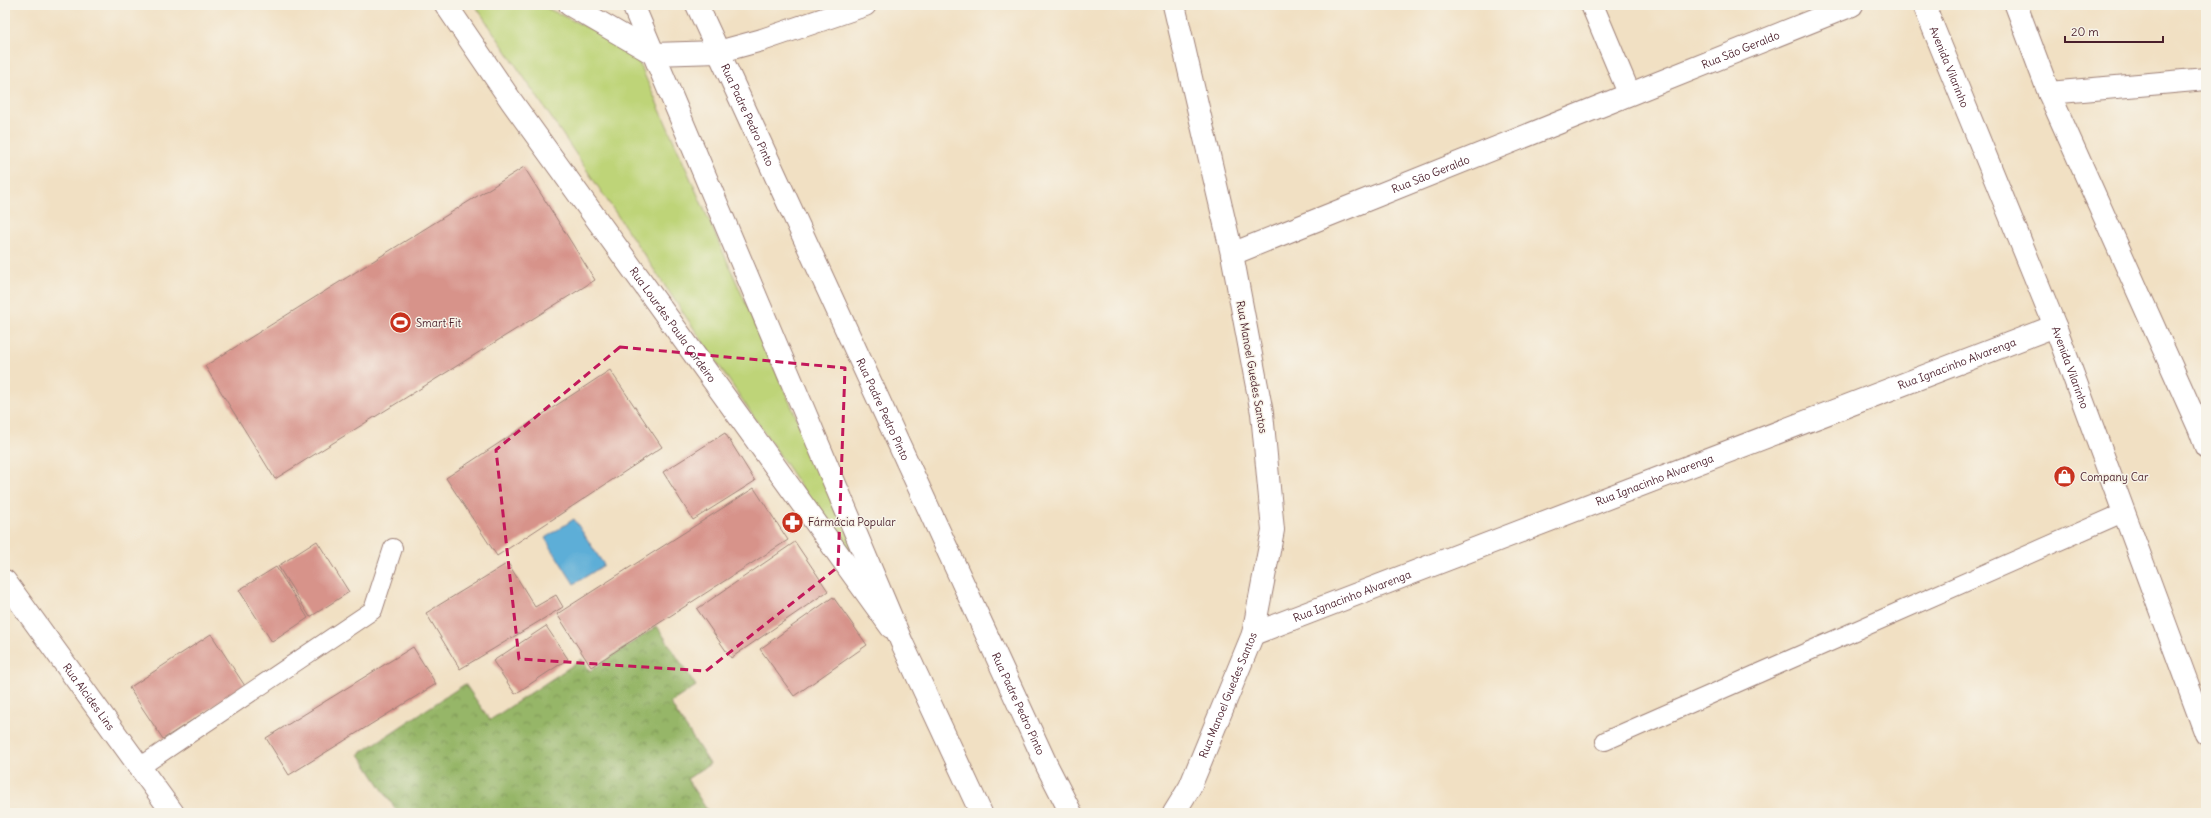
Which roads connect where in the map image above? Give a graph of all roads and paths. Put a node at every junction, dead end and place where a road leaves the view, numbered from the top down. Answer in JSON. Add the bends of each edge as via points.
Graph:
{"nodes":[{"id":1,"x":446,"y":5,"type":"edge"},
{"id":2,"x":570,"y":5,"type":"edge"},
{"id":3,"x":632,"y":5,"type":"edge"},
{"id":4,"x":697,"y":5,"type":"edge"},
{"id":5,"x":865,"y":5,"type":"edge"},
{"id":6,"x":1174,"y":5,"type":"edge"},
{"id":7,"x":1592,"y":5,"type":"edge"},
{"id":8,"x":1852,"y":5,"type":"edge"},
{"id":9,"x":1924,"y":5,"type":"edge"},
{"id":10,"x":2016,"y":5,"type":"edge"},
{"id":11,"x":718,"y":52,"type":"junction"},
{"id":12,"x":654,"y":54,"type":"junction"},
{"id":13,"x":2206,"y":79,"type":"edge"},
{"id":14,"x":1629,"y":93,"type":"junction"},
{"id":15,"x":2049,"y":93,"type":"junction"},
{"id":16,"x":1232,"y":254,"type":"junction"},
{"id":17,"x":2055,"y":326,"type":"junction"},
{"id":18,"x":2204,"y":434,"type":"edge"},
{"id":19,"x":2125,"y":512,"type":"junction"},
{"id":20,"x":393,"y":548,"type":"dead end"},
{"id":21,"x":5,"y":581,"type":"edge"},
{"id":22,"x":1254,"y":634,"type":"junction"},
{"id":23,"x":902,"y":643,"type":"junction"},
{"id":24,"x":2206,"y":734,"type":"edge"},
{"id":25,"x":1605,"y":740,"type":"dead end"},
{"id":26,"x":140,"y":767,"type":"junction"},
{"id":27,"x":173,"y":813,"type":"edge"},
{"id":28,"x":982,"y":813,"type":"edge"},
{"id":29,"x":1071,"y":813,"type":"edge"},
{"id":30,"x":1174,"y":813,"type":"edge"}],
"edges":[{"from":1,"to":23,"type":"main road","name":"Rua Lourdes Paula Cordeiro","via":[[512,102]]},
{"from":2,"to":12,"type":"main road"},
{"from":3,"to":12,"type":"main road"},
{"from":4,"to":11,"type":"main road","name":"Rua Padre Pedro Pinto"},
{"from":5,"to":11,"type":"main road"},
{"from":6,"to":16,"type":"main road","name":"Rua Manoel Guedes Santos"},
{"from":7,"to":14,"type":"main road"},
{"from":8,"to":14,"type":"main road","name":"Rua São Geraldo"},
{"from":9,"to":17,"type":"main road","name":"Avenida Vilarinho"},
{"from":10,"to":15,"type":"main road"},
{"from":11,"to":12,"type":"main road"},
{"from":11,"to":29,"type":"main road","name":"Rua Padre Pedro Pinto"},
{"from":12,"to":23,"type":"main road"},
{"from":13,"to":15,"type":"main road"},
{"from":14,"to":16,"type":"main road","name":"Rua São Geraldo"},
{"from":15,"to":18,"type":"main road"},
{"from":16,"to":22,"type":"main road","name":"Rua Manoel Guedes Santos","via":[[1262,413],[1273,530]]},
{"from":17,"to":19,"type":"main road","name":"Avenida Vilarinho"},
{"from":17,"to":22,"type":"main road","name":"Rua Ignacinho Alvarenga"},
{"from":19,"to":24,"type":"main road","name":"Avenida Vilarinho"},
{"from":19,"to":25,"type":"lane"},
{"from":20,"to":26,"type":"lane","via":[[373,610]]},
{"from":21,"to":26,"type":"main road","name":"Rua Alcides Lins"},
{"from":22,"to":30,"type":"main road","name":"Rua Manoel Guedes Santos","via":[[1190,788]]},
{"from":23,"to":28,"type":"main road"},
{"from":26,"to":27,"type":"main road","name":"Rua Alcides Lins"}]}
